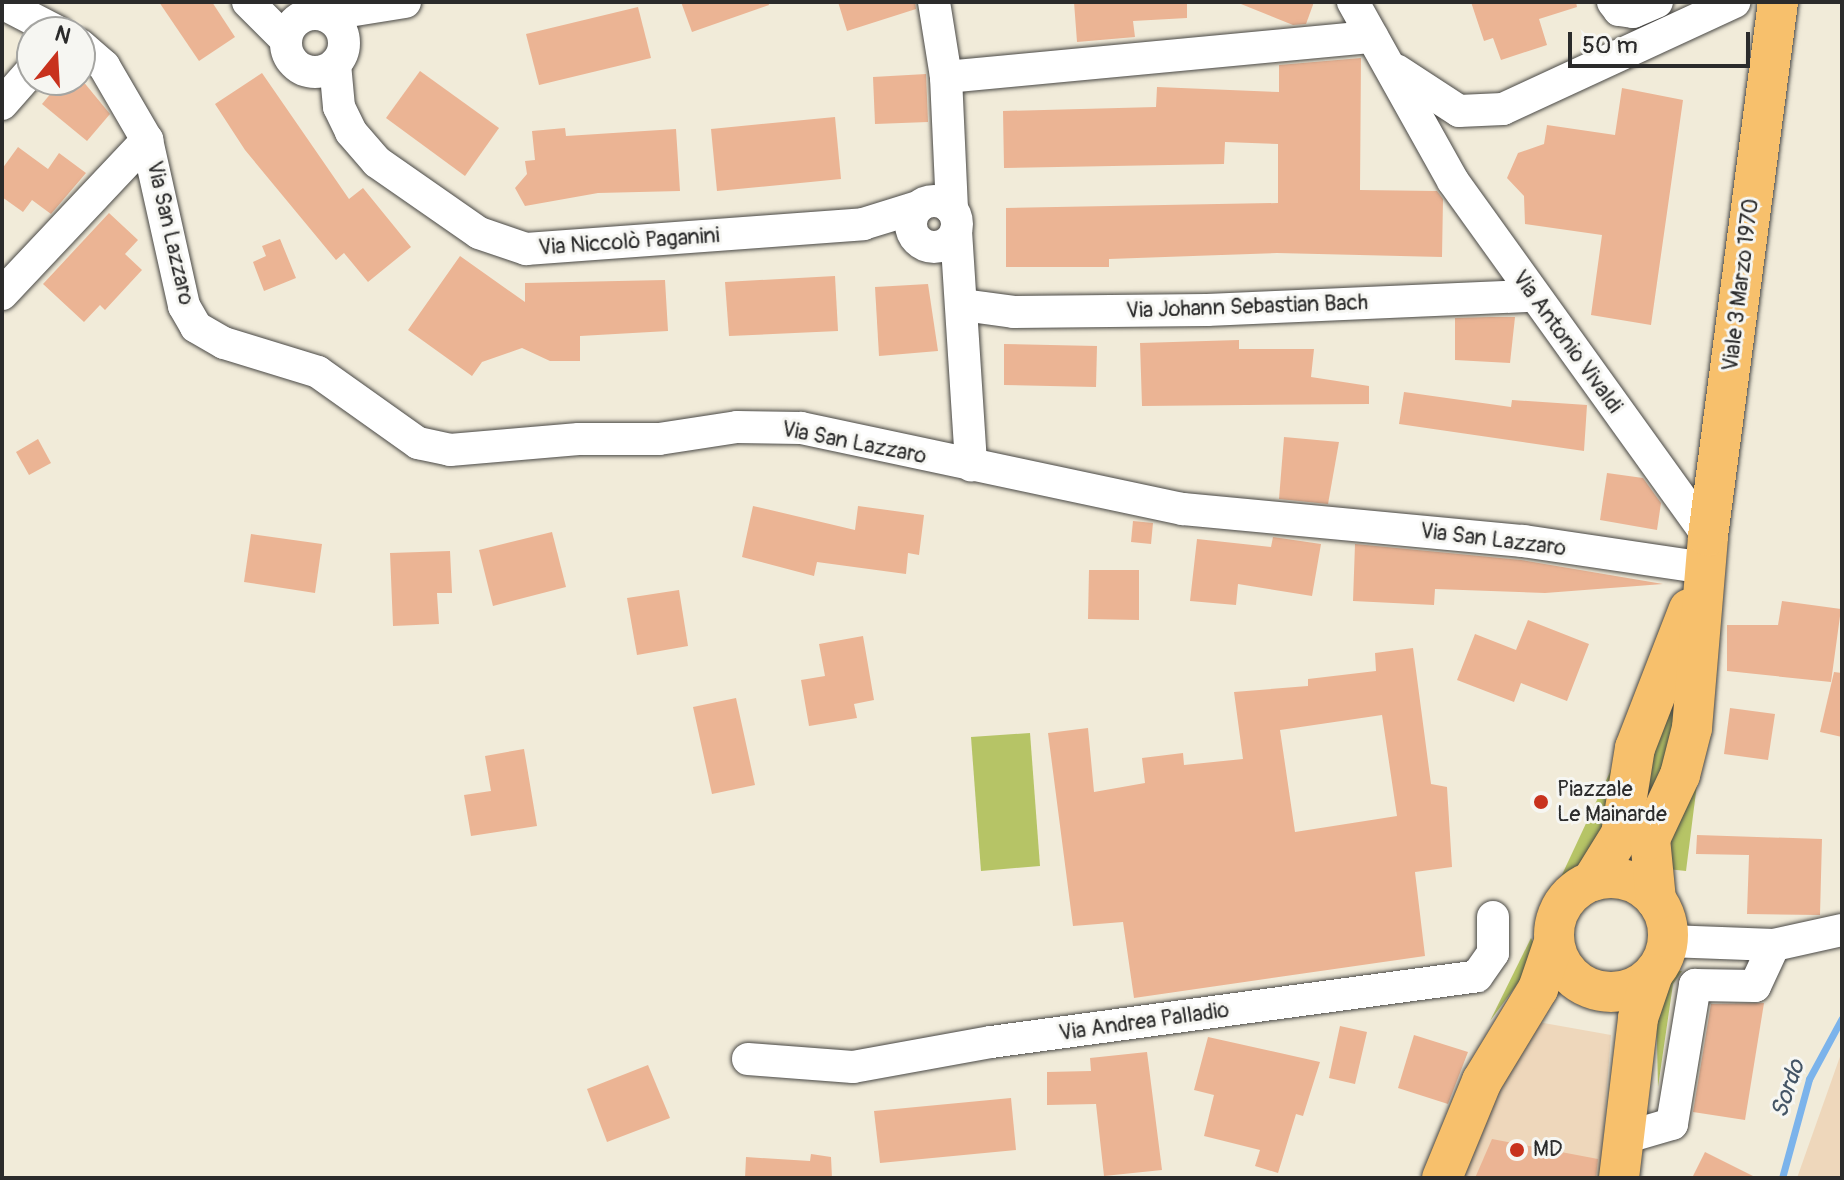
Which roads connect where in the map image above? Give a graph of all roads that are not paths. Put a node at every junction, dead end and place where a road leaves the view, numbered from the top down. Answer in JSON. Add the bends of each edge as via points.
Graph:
{"nodes":[{"id":1,"x":248,"y":2,"type":"edge"},
{"id":2,"x":934,"y":2,"type":"edge"},
{"id":3,"x":1353,"y":2,"type":"edge"},
{"id":4,"x":1613,"y":2,"type":"edge"},
{"id":5,"x":1657,"y":2,"type":"edge"},
{"id":6,"x":1735,"y":2,"type":"edge"},
{"id":7,"x":1776,"y":2,"type":"edge"},
{"id":8,"x":2,"y":3,"type":"edge"},
{"id":9,"x":399,"y":4,"type":"edge"},
{"id":10,"x":311,"y":10,"type":"edge"},
{"id":11,"x":27,"y":16,"type":"edge"},
{"id":12,"x":285,"y":39,"type":"junction"},
{"id":13,"x":1380,"y":50,"type":"junction"},
{"id":14,"x":339,"y":58,"type":"junction"},
{"id":15,"x":96,"y":59,"type":"edge"},
{"id":16,"x":946,"y":77,"type":"junction"},
{"id":17,"x":16,"y":88,"type":"edge"},
{"id":18,"x":2,"y":104,"type":"edge"},
{"id":19,"x":1459,"y":111,"type":"junction"},
{"id":20,"x":147,"y":140,"type":"junction"},
{"id":21,"x":1433,"y":143,"type":"junction"},
{"id":22,"x":936,"y":220,"type":"junction"},
{"id":23,"x":2,"y":294,"type":"edge"},
{"id":24,"x":1531,"y":296,"type":"junction"},
{"id":25,"x":963,"y":305,"type":"junction"},
{"id":26,"x":971,"y":466,"type":"junction"},
{"id":27,"x":1707,"y":552,"type":"junction"},
{"id":28,"x":1592,"y":881,"type":"junction"},
{"id":29,"x":1656,"y":900,"type":"junction"},
{"id":30,"x":1493,"y":917,"type":"dead end"},
{"id":31,"x":1842,"y":930,"type":"edge"},
{"id":32,"x":1554,"y":942,"type":"junction"},
{"id":33,"x":1774,"y":945,"type":"junction"},
{"id":34,"x":1660,"y":957,"type":"junction"},
{"id":35,"x":748,"y":1059,"type":"dead end"},
{"id":36,"x":1624,"y":1138,"type":"junction"},
{"id":37,"x":1442,"y":1178,"type":"edge"},
{"id":38,"x":1619,"y":1178,"type":"edge"}],
"edges":[{"from":1,"to":12,"type":"street"},
{"from":2,"to":16,"type":"street"},
{"from":3,"to":13,"type":"street","name":"Via Antonio Vivaldi"},
{"from":4,"to":5,"type":"street","via":[[1619,10],[1633,12]]},
{"from":6,"to":19,"type":"street","via":[[1503,109]]},
{"from":7,"to":27,"type":"main road","name":"Viale 3 Marzo 1970"},
{"from":8,"to":11,"type":"street"},
{"from":9,"to":10,"type":"street"},
{"from":9,"to":14,"type":"street"},
{"from":10,"to":12,"type":"street"},
{"from":10,"to":14,"type":"street","via":[[343,33]]},
{"from":12,"to":14,"type":"street","via":[[297,66],[316,72]]},
{"from":13,"to":16,"type":"street"},
{"from":13,"to":19,"type":"street"},
{"from":13,"to":21,"type":"street","name":"Via Antonio Vivaldi"},
{"from":14,"to":22,"type":"street","name":"Via Niccolò Paganini","via":[[339,107],[351,132],[377,162],[479,233],[526,249]]},
{"from":15,"to":20,"type":"street","name":"Via San Lazzaro"},
{"from":16,"to":22,"type":"street","via":[[951,146]]},
{"from":17,"to":18,"type":"street"},
{"from":19,"to":21,"type":"street","via":[[1444,119]]},
{"from":20,"to":23,"type":"street"},
{"from":20,"to":26,"type":"street","name":"Via San Lazzaro","via":[[184,306],[196,327],[224,343],[318,372],[418,443],[483,449],[579,439],[659,439],[737,427],[801,428]]},
{"from":21,"to":24,"type":"street","name":"Via Antonio Vivaldi"},
{"from":22,"to":25,"type":"street"},
{"from":24,"to":25,"type":"street","name":"Via Johann Sebastian Bach","via":[[1207,310],[1014,312]]},
{"from":24,"to":27,"type":"street","name":"Via Antonio Vivaldi"},
{"from":25,"to":26,"type":"street"},
{"from":26,"to":27,"type":"street","name":"Via San Lazzaro","via":[[1184,500],[1523,541]]},
{"from":27,"to":28,"type":"main road","name":"Viale 3 Marzo 1970","via":[[1635,748],[1621,834]]},
{"from":27,"to":29,"type":"main road","name":"Viale 3 Marzo 1970","via":[[1688,751],[1650,839]]},
{"from":28,"to":29,"type":"main road","via":[[1627,880]]},
{"from":28,"to":32,"type":"main road","via":[[1562,905]]},
{"from":29,"to":34,"type":"main road"},
{"from":30,"to":35,"type":"street","name":"Via Andrea Palladio","via":[[1493,953],[1477,976],[991,1042],[853,1067]]},
{"from":31,"to":33,"type":"street"},
{"from":32,"to":34,"type":"main road","via":[[1570,975],[1585,986],[1621,991]]},
{"from":32,"to":37,"type":"main road","via":[[1538,989],[1482,1081]]},
{"from":33,"to":34,"type":"street"},
{"from":33,"to":36,"type":"street","via":[[1755,986],[1695,985],[1672,1124]]},
{"from":34,"to":36,"type":"main road","via":[[1638,1018]]},
{"from":36,"to":38,"type":"main road"}]}
